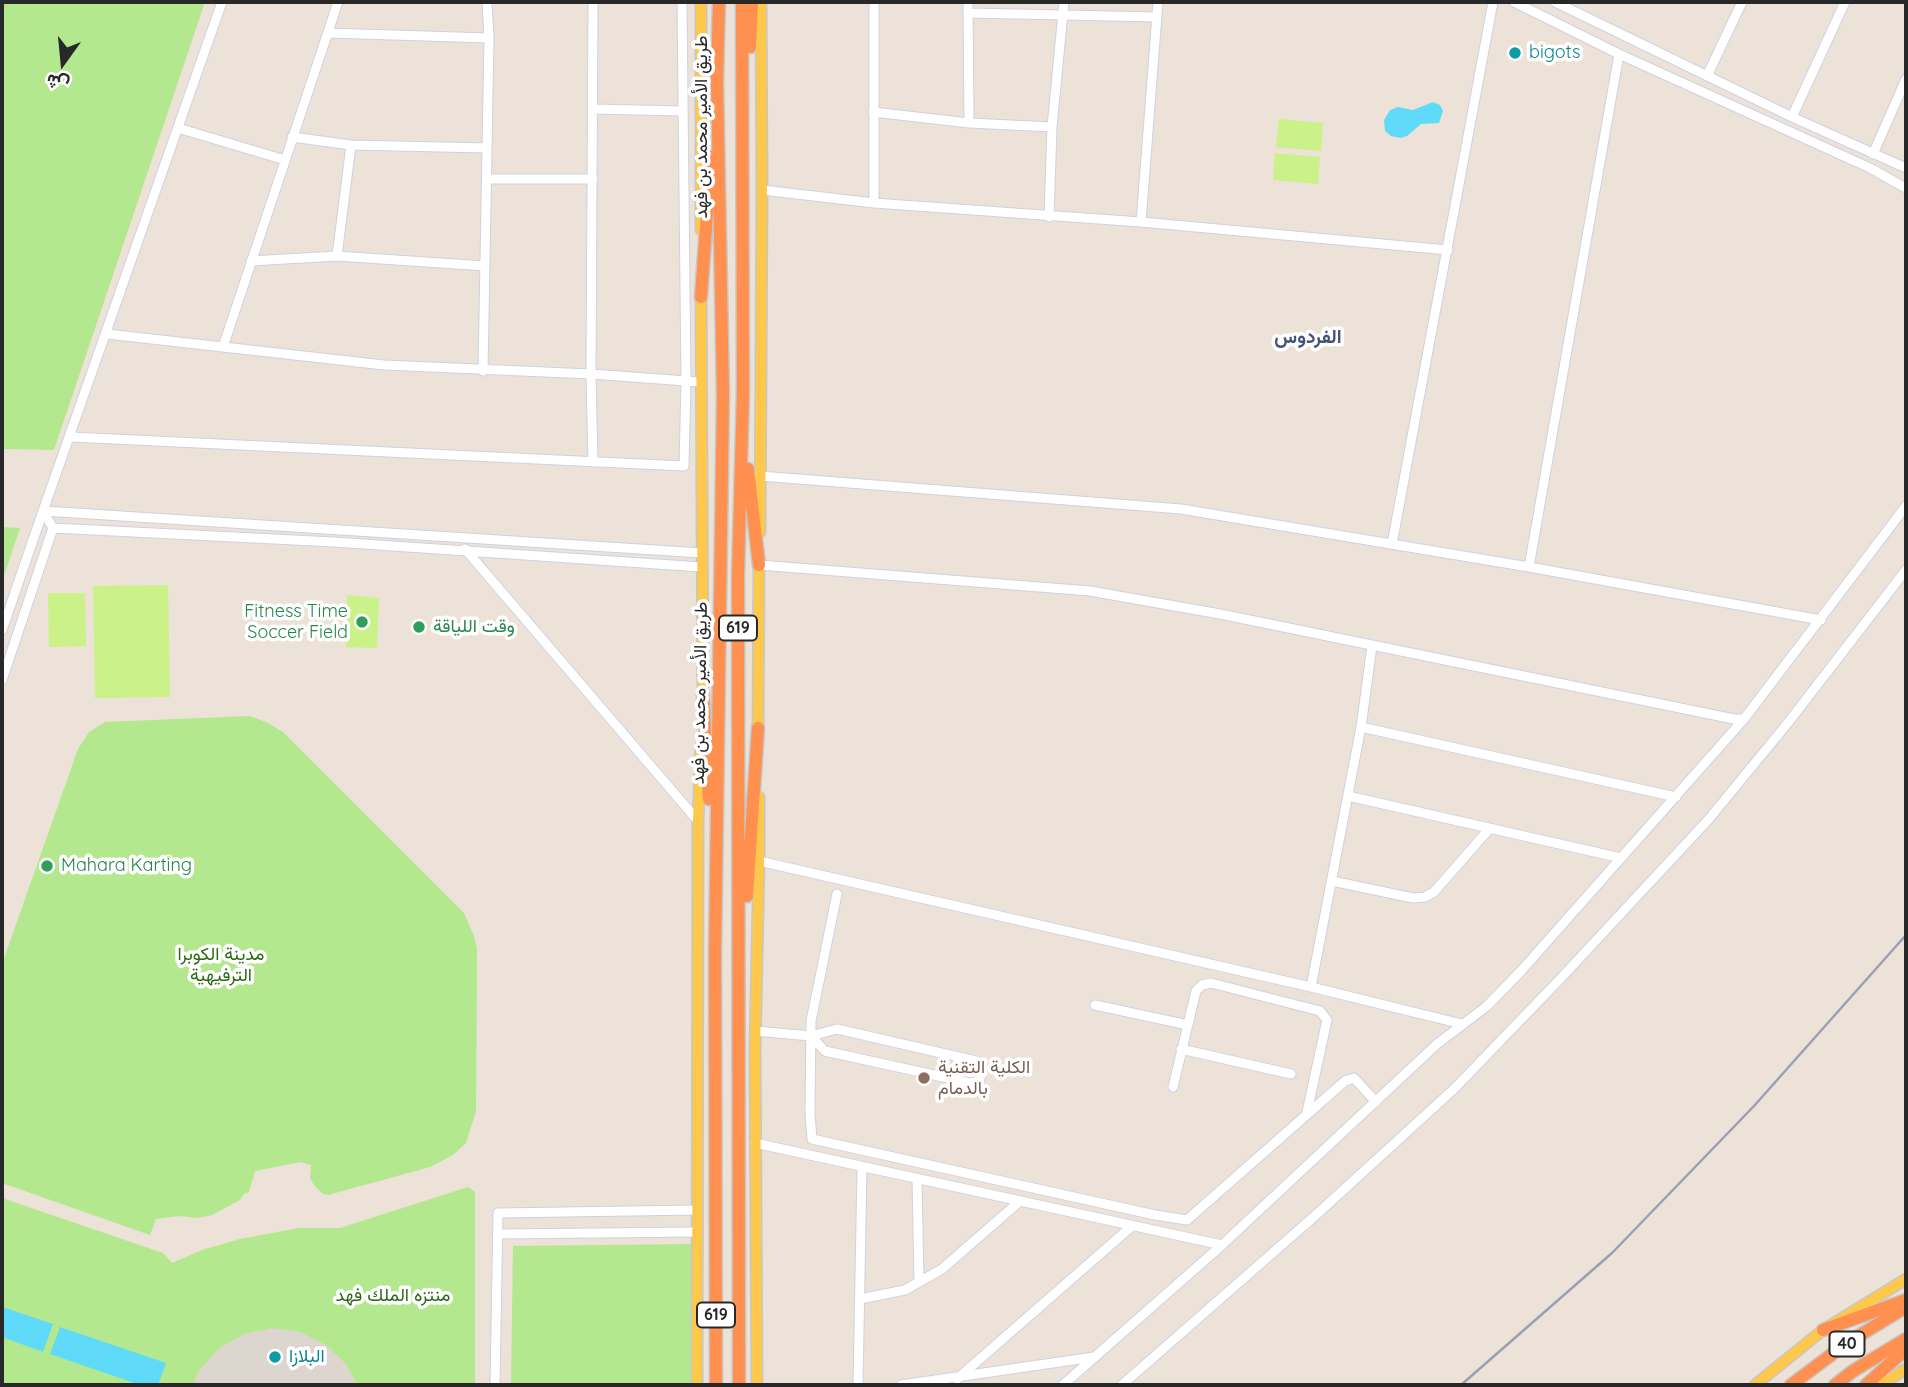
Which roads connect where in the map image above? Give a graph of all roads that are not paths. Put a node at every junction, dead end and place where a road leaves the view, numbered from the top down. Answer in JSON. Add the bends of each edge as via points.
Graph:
{"nodes":[{"id":1,"x":222,"y":2,"type":"edge"},
{"id":2,"x":338,"y":2,"type":"edge"},
{"id":3,"x":487,"y":2,"type":"edge"},
{"id":4,"x":593,"y":2,"type":"edge"},
{"id":5,"x":682,"y":2,"type":"edge"},
{"id":6,"x":701,"y":2,"type":"edge"},
{"id":7,"x":719,"y":2,"type":"edge"},
{"id":8,"x":742,"y":2,"type":"edge"},
{"id":9,"x":752,"y":2,"type":"edge"},
{"id":10,"x":761,"y":2,"type":"edge"},
{"id":11,"x":874,"y":2,"type":"edge"},
{"id":12,"x":968,"y":2,"type":"edge"},
{"id":13,"x":1064,"y":2,"type":"edge"},
{"id":14,"x":1158,"y":2,"type":"edge"},
{"id":15,"x":1493,"y":2,"type":"edge"},
{"id":16,"x":1514,"y":2,"type":"edge"},
{"id":17,"x":1555,"y":2,"type":"edge"},
{"id":18,"x":1741,"y":2,"type":"edge"},
{"id":19,"x":1845,"y":2,"type":"edge"},
{"id":20,"x":1578,"y":6,"type":"edge"},
{"id":21,"x":969,"y":13,"type":"junction"},
{"id":22,"x":1063,"y":14,"type":"junction"},
{"id":23,"x":1157,"y":17,"type":"junction"},
{"id":24,"x":328,"y":33,"type":"junction"},
{"id":25,"x":489,"y":38,"type":"junction"},
{"id":26,"x":1619,"y":54,"type":"junction"},
{"id":27,"x":1707,"y":76,"type":"junction"},
{"id":28,"x":718,"y":79,"type":"junction"},
{"id":29,"x":1906,"y":79,"type":"edge"},
{"id":30,"x":593,"y":109,"type":"junction"},
{"id":31,"x":682,"y":111,"type":"junction"},
{"id":32,"x":873,"y":112,"type":"junction"},
{"id":33,"x":1792,"y":117,"type":"junction"},
{"id":34,"x":968,"y":123,"type":"junction"},
{"id":35,"x":1052,"y":127,"type":"junction"},
{"id":36,"x":178,"y":128,"type":"junction"},
{"id":37,"x":292,"y":137,"type":"junction"},
{"id":38,"x":351,"y":145,"type":"junction"},
{"id":39,"x":487,"y":148,"type":"junction"},
{"id":40,"x":1872,"y":154,"type":"junction"},
{"id":41,"x":285,"y":160,"type":"junction"},
{"id":42,"x":1906,"y":168,"type":"edge"},
{"id":43,"x":742,"y":177,"type":"junction"},
{"id":44,"x":487,"y":179,"type":"junction"},
{"id":45,"x":593,"y":179,"type":"junction"},
{"id":46,"x":1906,"y":188,"type":"edge"},
{"id":47,"x":762,"y":190,"type":"junction"},
{"id":48,"x":874,"y":202,"type":"junction"},
{"id":49,"x":1049,"y":217,"type":"junction"},
{"id":50,"x":1141,"y":222,"type":"junction"},
{"id":51,"x":1448,"y":250,"type":"junction"},
{"id":52,"x":337,"y":256,"type":"junction"},
{"id":53,"x":251,"y":261,"type":"junction"},
{"id":54,"x":485,"y":266,"type":"junction"},
{"id":55,"x":701,"y":297,"type":"junction"},
{"id":56,"x":107,"y":334,"type":"junction"},
{"id":57,"x":223,"y":347,"type":"junction"},
{"id":58,"x":484,"y":371,"type":"junction"},
{"id":59,"x":591,"y":374,"type":"junction"},
{"id":60,"x":686,"y":382,"type":"junction"},
{"id":61,"x":700,"y":382,"type":"junction"},
{"id":62,"x":743,"y":392,"type":"junction"},
{"id":63,"x":71,"y":436,"type":"junction"},
{"id":64,"x":593,"y":462,"type":"junction"},
{"id":65,"x":760,"y":476,"type":"junction"},
{"id":66,"x":1906,"y":506,"type":"edge"},
{"id":67,"x":43,"y":511,"type":"junction"},
{"id":68,"x":53,"y":528,"type":"junction"},
{"id":69,"x":460,"y":538,"type":"junction"},
{"id":70,"x":1392,"y":544,"type":"junction"},
{"id":71,"x":466,"y":551,"type":"junction"},
{"id":72,"x":702,"y":553,"type":"junction"},
{"id":73,"x":760,"y":565,"type":"junction"},
{"id":74,"x":701,"y":567,"type":"junction"},
{"id":75,"x":1529,"y":567,"type":"junction"},
{"id":76,"x":1906,"y":570,"type":"edge"},
{"id":77,"x":1821,"y":620,"type":"junction"},
{"id":78,"x":3,"y":628,"type":"edge"},
{"id":79,"x":19,"y":631,"type":"junction"},
{"id":80,"x":1372,"y":646,"type":"junction"},
{"id":81,"x":2,"y":680,"type":"edge"},
{"id":82,"x":703,"y":695,"type":"junction"},
{"id":83,"x":1744,"y":719,"type":"junction"},
{"id":84,"x":1361,"y":727,"type":"junction"},
{"id":85,"x":758,"y":728,"type":"junction"},
{"id":86,"x":1348,"y":796,"type":"junction"},
{"id":87,"x":1676,"y":797,"type":"junction"},
{"id":88,"x":698,"y":821,"type":"junction"},
{"id":89,"x":1490,"y":828,"type":"junction"},
{"id":90,"x":1620,"y":858,"type":"junction"},
{"id":91,"x":760,"y":861,"type":"junction"},
{"id":92,"x":1332,"y":881,"type":"junction"},
{"id":93,"x":837,"y":894,"type":"dead end"},
{"id":94,"x":715,"y":952,"type":"junction"},
{"id":95,"x":1311,"y":987,"type":"junction"},
{"id":96,"x":740,"y":1005,"type":"junction"},
{"id":97,"x":1095,"y":1005,"type":"dead end"},
{"id":98,"x":1462,"y":1024,"type":"junction"},
{"id":99,"x":1188,"y":1025,"type":"junction"},
{"id":100,"x":755,"y":1031,"type":"junction"},
{"id":101,"x":811,"y":1036,"type":"junction"},
{"id":102,"x":1181,"y":1049,"type":"junction"},
{"id":103,"x":1291,"y":1074,"type":"dead end"},
{"id":104,"x":1173,"y":1087,"type":"dead end"},
{"id":105,"x":1376,"y":1102,"type":"junction"},
{"id":106,"x":1307,"y":1112,"type":"junction"},
{"id":107,"x":755,"y":1143,"type":"junction"},
{"id":108,"x":862,"y":1167,"type":"junction"},
{"id":109,"x":917,"y":1179,"type":"junction"},
{"id":110,"x":1020,"y":1201,"type":"junction"},
{"id":111,"x":697,"y":1210,"type":"junction"},
{"id":112,"x":1132,"y":1226,"type":"junction"},
{"id":113,"x":697,"y":1232,"type":"junction"},
{"id":114,"x":497,"y":1234,"type":"junction"},
{"id":115,"x":1222,"y":1245,"type":"junction"},
{"id":116,"x":1906,"y":1279,"type":"edge"},
{"id":117,"x":919,"y":1282,"type":"junction"},
{"id":118,"x":860,"y":1298,"type":"junction"},
{"id":119,"x":1906,"y":1300,"type":"edge"},
{"id":120,"x":1906,"y":1307,"type":"edge"},
{"id":121,"x":1823,"y":1330,"type":"junction"},
{"id":122,"x":1906,"y":1339,"type":"edge"},
{"id":123,"x":1906,"y":1349,"type":"edge"},
{"id":124,"x":1095,"y":1357,"type":"junction"},
{"id":125,"x":1906,"y":1369,"type":"edge"},
{"id":126,"x":957,"y":1379,"type":"junction"},
{"id":127,"x":495,"y":1385,"type":"edge"},
{"id":128,"x":697,"y":1385,"type":"edge"},
{"id":129,"x":716,"y":1385,"type":"edge"},
{"id":130,"x":739,"y":1385,"type":"edge"},
{"id":131,"x":757,"y":1385,"type":"edge"},
{"id":132,"x":858,"y":1385,"type":"edge"},
{"id":133,"x":901,"y":1385,"type":"edge"},
{"id":134,"x":1063,"y":1385,"type":"edge"},
{"id":135,"x":1122,"y":1385,"type":"edge"},
{"id":136,"x":1755,"y":1385,"type":"edge"},
{"id":137,"x":1791,"y":1385,"type":"edge"},
{"id":138,"x":1835,"y":1385,"type":"edge"},
{"id":139,"x":1866,"y":1385,"type":"edge"},
{"id":140,"x":1880,"y":1385,"type":"edge"}],
"edges":[{"from":1,"to":36,"type":"street"},
{"from":2,"to":24,"type":"street"},
{"from":3,"to":25,"type":"street"},
{"from":4,"to":30,"type":"street"},
{"from":5,"to":31,"type":"street"},
{"from":6,"to":55,"type":"main road"},
{"from":7,"to":28,"type":"highway","name":"طريق الأمير محمد بن فهد","number":"619"},
{"from":8,"to":43,"type":"highway","name":"طريق الأمير محمد بن فهد","number":"619"},
{"from":9,"to":43,"type":"highway"},
{"from":10,"to":47,"type":"main road"},
{"from":11,"to":32,"type":"street"},
{"from":12,"to":21,"type":"street"},
{"from":13,"to":22,"type":"street"},
{"from":14,"to":23,"type":"street"},
{"from":15,"to":51,"type":"street"},
{"from":16,"to":26,"type":"street"},
{"from":17,"to":20,"type":"street"},
{"from":18,"to":27,"type":"street"},
{"from":19,"to":33,"type":"street"},
{"from":20,"to":27,"type":"street"},
{"from":21,"to":22,"type":"street"},
{"from":21,"to":34,"type":"street"},
{"from":22,"to":23,"type":"street"},
{"from":22,"to":35,"type":"street"},
{"from":23,"to":50,"type":"street"},
{"from":24,"to":25,"type":"street"},
{"from":24,"to":37,"type":"street"},
{"from":25,"to":39,"type":"street"},
{"from":26,"to":46,"type":"street"},
{"from":26,"to":75,"type":"street"},
{"from":27,"to":33,"type":"street"},
{"from":28,"to":55,"type":"highway"},
{"from":28,"to":94,"type":"highway","name":"طريق الأمير محمد بن فهد","number":"619","via":[[723,394]]},
{"from":29,"to":40,"type":"street"},
{"from":30,"to":31,"type":"street"},
{"from":30,"to":45,"type":"street"},
{"from":31,"to":60,"type":"street"},
{"from":32,"to":34,"type":"street"},
{"from":32,"to":48,"type":"street"},
{"from":33,"to":40,"type":"street"},
{"from":34,"to":35,"type":"street"},
{"from":35,"to":49,"type":"street"},
{"from":36,"to":41,"type":"street"},
{"from":36,"to":56,"type":"street"},
{"from":37,"to":38,"type":"street"},
{"from":37,"to":41,"type":"street"},
{"from":38,"to":39,"type":"street"},
{"from":38,"to":52,"type":"street"},
{"from":39,"to":44,"type":"street"},
{"from":40,"to":42,"type":"street"},
{"from":41,"to":53,"type":"street"},
{"from":43,"to":62,"type":"highway","name":"طريق الأمير محمد بن فهد","number":"619"},
{"from":44,"to":45,"type":"street"},
{"from":44,"to":54,"type":"street"},
{"from":45,"to":59,"type":"street"},
{"from":47,"to":48,"type":"street"},
{"from":47,"to":65,"type":"main road"},
{"from":48,"to":49,"type":"street"},
{"from":49,"to":50,"type":"street"},
{"from":50,"to":51,"type":"street"},
{"from":51,"to":70,"type":"street"},
{"from":52,"to":53,"type":"street"},
{"from":52,"to":54,"type":"street"},
{"from":53,"to":57,"type":"street"},
{"from":54,"to":58,"type":"street"},
{"from":55,"to":61,"type":"main road"},
{"from":56,"to":57,"type":"street"},
{"from":56,"to":63,"type":"street"},
{"from":57,"to":58,"type":"street"},
{"from":58,"to":59,"type":"street"},
{"from":59,"to":60,"type":"street"},
{"from":59,"to":64,"type":"street"},
{"from":60,"to":61,"type":"street"},
{"from":60,"to":64,"type":"street","via":[[684,466]]},
{"from":61,"to":72,"type":"main road"},
{"from":62,"to":73,"type":"highway"},
{"from":62,"to":96,"type":"highway","name":"طريق الأمير محمد بن فهد","number":"619","via":[[738,575]]},
{"from":63,"to":64,"type":"street"},
{"from":63,"to":67,"type":"street"},
{"from":65,"to":70,"type":"street","via":[[1181,509]]},
{"from":65,"to":73,"type":"main road"},
{"from":66,"to":77,"type":"street"},
{"from":67,"to":68,"type":"street"},
{"from":67,"to":69,"type":"street"},
{"from":67,"to":78,"type":"street"},
{"from":68,"to":71,"type":"street"},
{"from":68,"to":79,"type":"street"},
{"from":69,"to":71,"type":"street"},
{"from":69,"to":72,"type":"street"},
{"from":70,"to":75,"type":"street"},
{"from":71,"to":74,"type":"street"},
{"from":71,"to":88,"type":"street"},
{"from":72,"to":74,"type":"main road"},
{"from":73,"to":80,"type":"street","via":[[1090,591]]},
{"from":73,"to":85,"type":"main road"},
{"from":74,"to":82,"type":"main road"},
{"from":75,"to":77,"type":"street"},
{"from":76,"to":135,"type":"street","via":[[1708,820],[1562,977],[1455,1088]]},
{"from":77,"to":83,"type":"street"},
{"from":78,"to":79,"type":"street"},
{"from":79,"to":81,"type":"street"},
{"from":80,"to":83,"type":"street"},
{"from":80,"to":84,"type":"street"},
{"from":82,"to":88,"type":"main road"},
{"from":82,"to":94,"type":"highway"},
{"from":83,"to":87,"type":"street"},
{"from":84,"to":86,"type":"street"},
{"from":84,"to":87,"type":"street"},
{"from":85,"to":91,"type":"main road"},
{"from":85,"to":96,"type":"highway"},
{"from":86,"to":89,"type":"street"},
{"from":86,"to":92,"type":"street"},
{"from":87,"to":90,"type":"street"},
{"from":88,"to":111,"type":"main road"},
{"from":89,"to":90,"type":"street"},
{"from":89,"to":92,"type":"street","via":[[1434,892],[1424,897]]},
{"from":90,"to":98,"type":"street","via":[[1521,971]]},
{"from":91,"to":95,"type":"street"},
{"from":91,"to":100,"type":"main road"},
{"from":92,"to":95,"type":"street"},
{"from":93,"to":101,"type":"street"},
{"from":94,"to":129,"type":"highway","name":"طريق الأمير محمد بن فهد","number":"619"},
{"from":95,"to":98,"type":"street"},
{"from":96,"to":130,"type":"highway","name":"طريق الأمير محمد بن فهد","number":"619"},
{"from":97,"to":99,"type":"street"},
{"from":98,"to":105,"type":"street"},
{"from":99,"to":102,"type":"street"},
{"from":99,"to":106,"type":"street","via":[[1196,991],[1210,983],[1320,1011],[1327,1020]]},
{"from":100,"to":101,"type":"street"},
{"from":100,"to":107,"type":"main road"},
{"from":101,"to":101,"type":"street","via":[[825,1051],[970,1083],[979,1081],[983,1069],[976,1060],[837,1029]]},
{"from":101,"to":106,"type":"street","via":[[812,1139],[1187,1220]]},
{"from":102,"to":103,"type":"street"},
{"from":102,"to":104,"type":"street"},
{"from":105,"to":106,"type":"street","via":[[1354,1078]]},
{"from":105,"to":115,"type":"street"},
{"from":107,"to":108,"type":"street"},
{"from":107,"to":131,"type":"main road"},
{"from":108,"to":109,"type":"street"},
{"from":108,"to":118,"type":"street"},
{"from":109,"to":110,"type":"street"},
{"from":109,"to":117,"type":"street"},
{"from":110,"to":112,"type":"street"},
{"from":110,"to":117,"type":"street","via":[[943,1269]]},
{"from":111,"to":113,"type":"main road"},
{"from":111,"to":114,"type":"street","via":[[498,1213]]},
{"from":112,"to":115,"type":"street"},
{"from":112,"to":126,"type":"street"},
{"from":113,"to":114,"type":"street"},
{"from":113,"to":128,"type":"main road"},
{"from":114,"to":127,"type":"street"},
{"from":115,"to":124,"type":"street"},
{"from":116,"to":121,"type":"main road"},
{"from":117,"to":118,"type":"street","via":[[905,1290]]},
{"from":118,"to":132,"type":"street"},
{"from":119,"to":121,"type":"highway"},
{"from":120,"to":137,"type":"highway","number":"40"},
{"from":121,"to":136,"type":"main road"},
{"from":122,"to":138,"type":"highway","number":"40"},
{"from":123,"to":139,"type":"highway"},
{"from":124,"to":126,"type":"street"},
{"from":124,"to":134,"type":"street"},
{"from":125,"to":140,"type":"main road"},
{"from":126,"to":133,"type":"street"}]}
